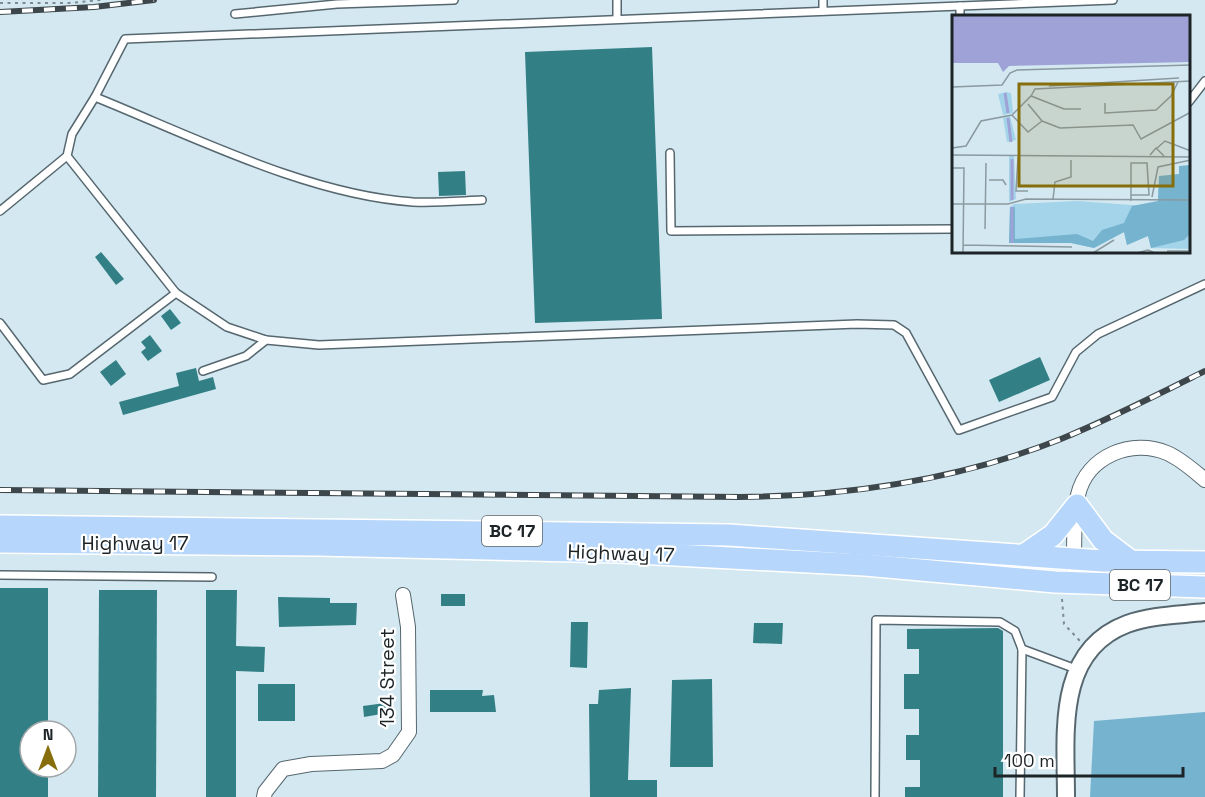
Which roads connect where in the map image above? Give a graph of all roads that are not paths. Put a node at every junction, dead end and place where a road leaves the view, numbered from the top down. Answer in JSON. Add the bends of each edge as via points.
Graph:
{"nodes":[{"id":1,"x":454,"y":0,"type":"edge"},
{"id":2,"x":616,"y":0,"type":"edge"},
{"id":3,"x":823,"y":0,"type":"edge"},
{"id":4,"x":1113,"y":0,"type":"edge"},
{"id":5,"x":1027,"y":2,"type":"edge"},
{"id":6,"x":960,"y":6,"type":"junction"},
{"id":7,"x":823,"y":11,"type":"junction"},
{"id":8,"x":235,"y":14,"type":"dead end"},
{"id":9,"x":960,"y":15,"type":"edge"},
{"id":10,"x":617,"y":18,"type":"junction"},
{"id":11,"x":1205,"y":81,"type":"edge"},
{"id":12,"x":94,"y":97,"type":"junction"},
{"id":13,"x":1190,"y":100,"type":"edge"},
{"id":14,"x":670,"y":153,"type":"dead end"},
{"id":15,"x":67,"y":156,"type":"junction"},
{"id":16,"x":482,"y":200,"type":"dead end"},
{"id":17,"x":0,"y":210,"type":"edge"},
{"id":18,"x":952,"y":229,"type":"edge"},
{"id":19,"x":1205,"y":284,"type":"edge"},
{"id":20,"x":176,"y":293,"type":"junction"},
{"id":21,"x":0,"y":323,"type":"edge"},
{"id":22,"x":266,"y":340,"type":"junction"},
{"id":23,"x":203,"y":371,"type":"dead end"},
{"id":24,"x":1205,"y":480,"type":"edge"},
{"id":25,"x":1077,"y":505,"type":"junction"},
{"id":26,"x":0,"y":526,"type":"edge"},
{"id":27,"x":0,"y":542,"type":"edge"},
{"id":28,"x":1024,"y":555,"type":"junction"},
{"id":29,"x":1075,"y":559,"type":"junction"},
{"id":30,"x":1132,"y":562,"type":"junction"},
{"id":31,"x":1205,"y":562,"type":"edge"},
{"id":32,"x":0,"y":575,"type":"edge"},
{"id":33,"x":212,"y":577,"type":"dead end"},
{"id":34,"x":1205,"y":587,"type":"edge"},
{"id":35,"x":1068,"y":588,"type":"junction"},
{"id":36,"x":404,"y":595,"type":"dead end"},
{"id":37,"x":1205,"y":612,"type":"edge"},
{"id":38,"x":1022,"y":649,"type":"junction"},
{"id":39,"x":1076,"y":669,"type":"junction"},
{"id":40,"x":264,"y":797,"type":"edge"},
{"id":41,"x":875,"y":797,"type":"edge"},
{"id":42,"x":1020,"y":797,"type":"edge"},
{"id":43,"x":1066,"y":797,"type":"edge"}],
"edges":[{"from":1,"to":8,"type":"lane","via":[[337,4]]},
{"from":2,"to":10,"type":"lane"},
{"from":3,"to":7,"type":"lane"},
{"from":4,"to":5,"type":"lane"},
{"from":5,"to":6,"type":"lane"},
{"from":6,"to":7,"type":"lane"},
{"from":6,"to":9,"type":"lane"},
{"from":7,"to":10,"type":"lane"},
{"from":10,"to":12,"type":"lane","via":[[125,39]]},
{"from":11,"to":13,"type":"lane"},
{"from":12,"to":15,"type":"lane","via":[[72,134]]},
{"from":12,"to":16,"type":"lane","via":[[255,162],[352,193],[414,202]]},
{"from":14,"to":18,"type":"lane","via":[[671,231]]},
{"from":15,"to":17,"type":"lane"},
{"from":15,"to":20,"type":"lane"},
{"from":19,"to":22,"type":"lane","via":[[1098,334],[1076,352],[1052,397],[959,430],[906,333],[894,325],[319,345]]},
{"from":20,"to":21,"type":"lane","via":[[70,374],[43,380]]},
{"from":20,"to":22,"type":"lane","via":[[227,327]]},
{"from":22,"to":23,"type":"lane","via":[[246,356]]},
{"from":24,"to":25,"type":"street","via":[[1175,457],[1145,447],[1116,452],[1097,464],[1081,486]]},
{"from":25,"to":28,"type":"highway","via":[[1053,535]]},
{"from":25,"to":29,"type":"street"},
{"from":25,"to":30,"type":"highway","via":[[1103,540]]},
{"from":26,"to":28,"type":"highway","name":"Highway 17","number":"BC 17","via":[[729,535]]},
{"from":27,"to":35,"type":"highway","name":"Highway 17","number":"BC 17","via":[[318,544],[619,552],[842,564]]},
{"from":28,"to":29,"type":"highway","name":"Highway 17","number":"BC 17"},
{"from":29,"to":30,"type":"highway","name":"Highway 17","number":"BC 17"},
{"from":29,"to":35,"type":"street"},
{"from":30,"to":31,"type":"highway","name":"Highway 17","number":"BC 17"},
{"from":32,"to":33,"type":"lane"},
{"from":34,"to":35,"type":"highway","name":"Highway 17","number":"BC 17"},
{"from":36,"to":40,"type":"street","name":"134 Street","via":[[409,732],[393,755],[382,761],[283,769]]},
{"from":37,"to":39,"type":"street","via":[[1128,624],[1106,635]]},
{"from":38,"to":39,"type":"lane"},
{"from":38,"to":41,"type":"lane","via":[[1015,631],[1000,622],[876,620]]},
{"from":38,"to":42,"type":"lane"},
{"from":39,"to":43,"type":"street","via":[[1069,693]]}]}
